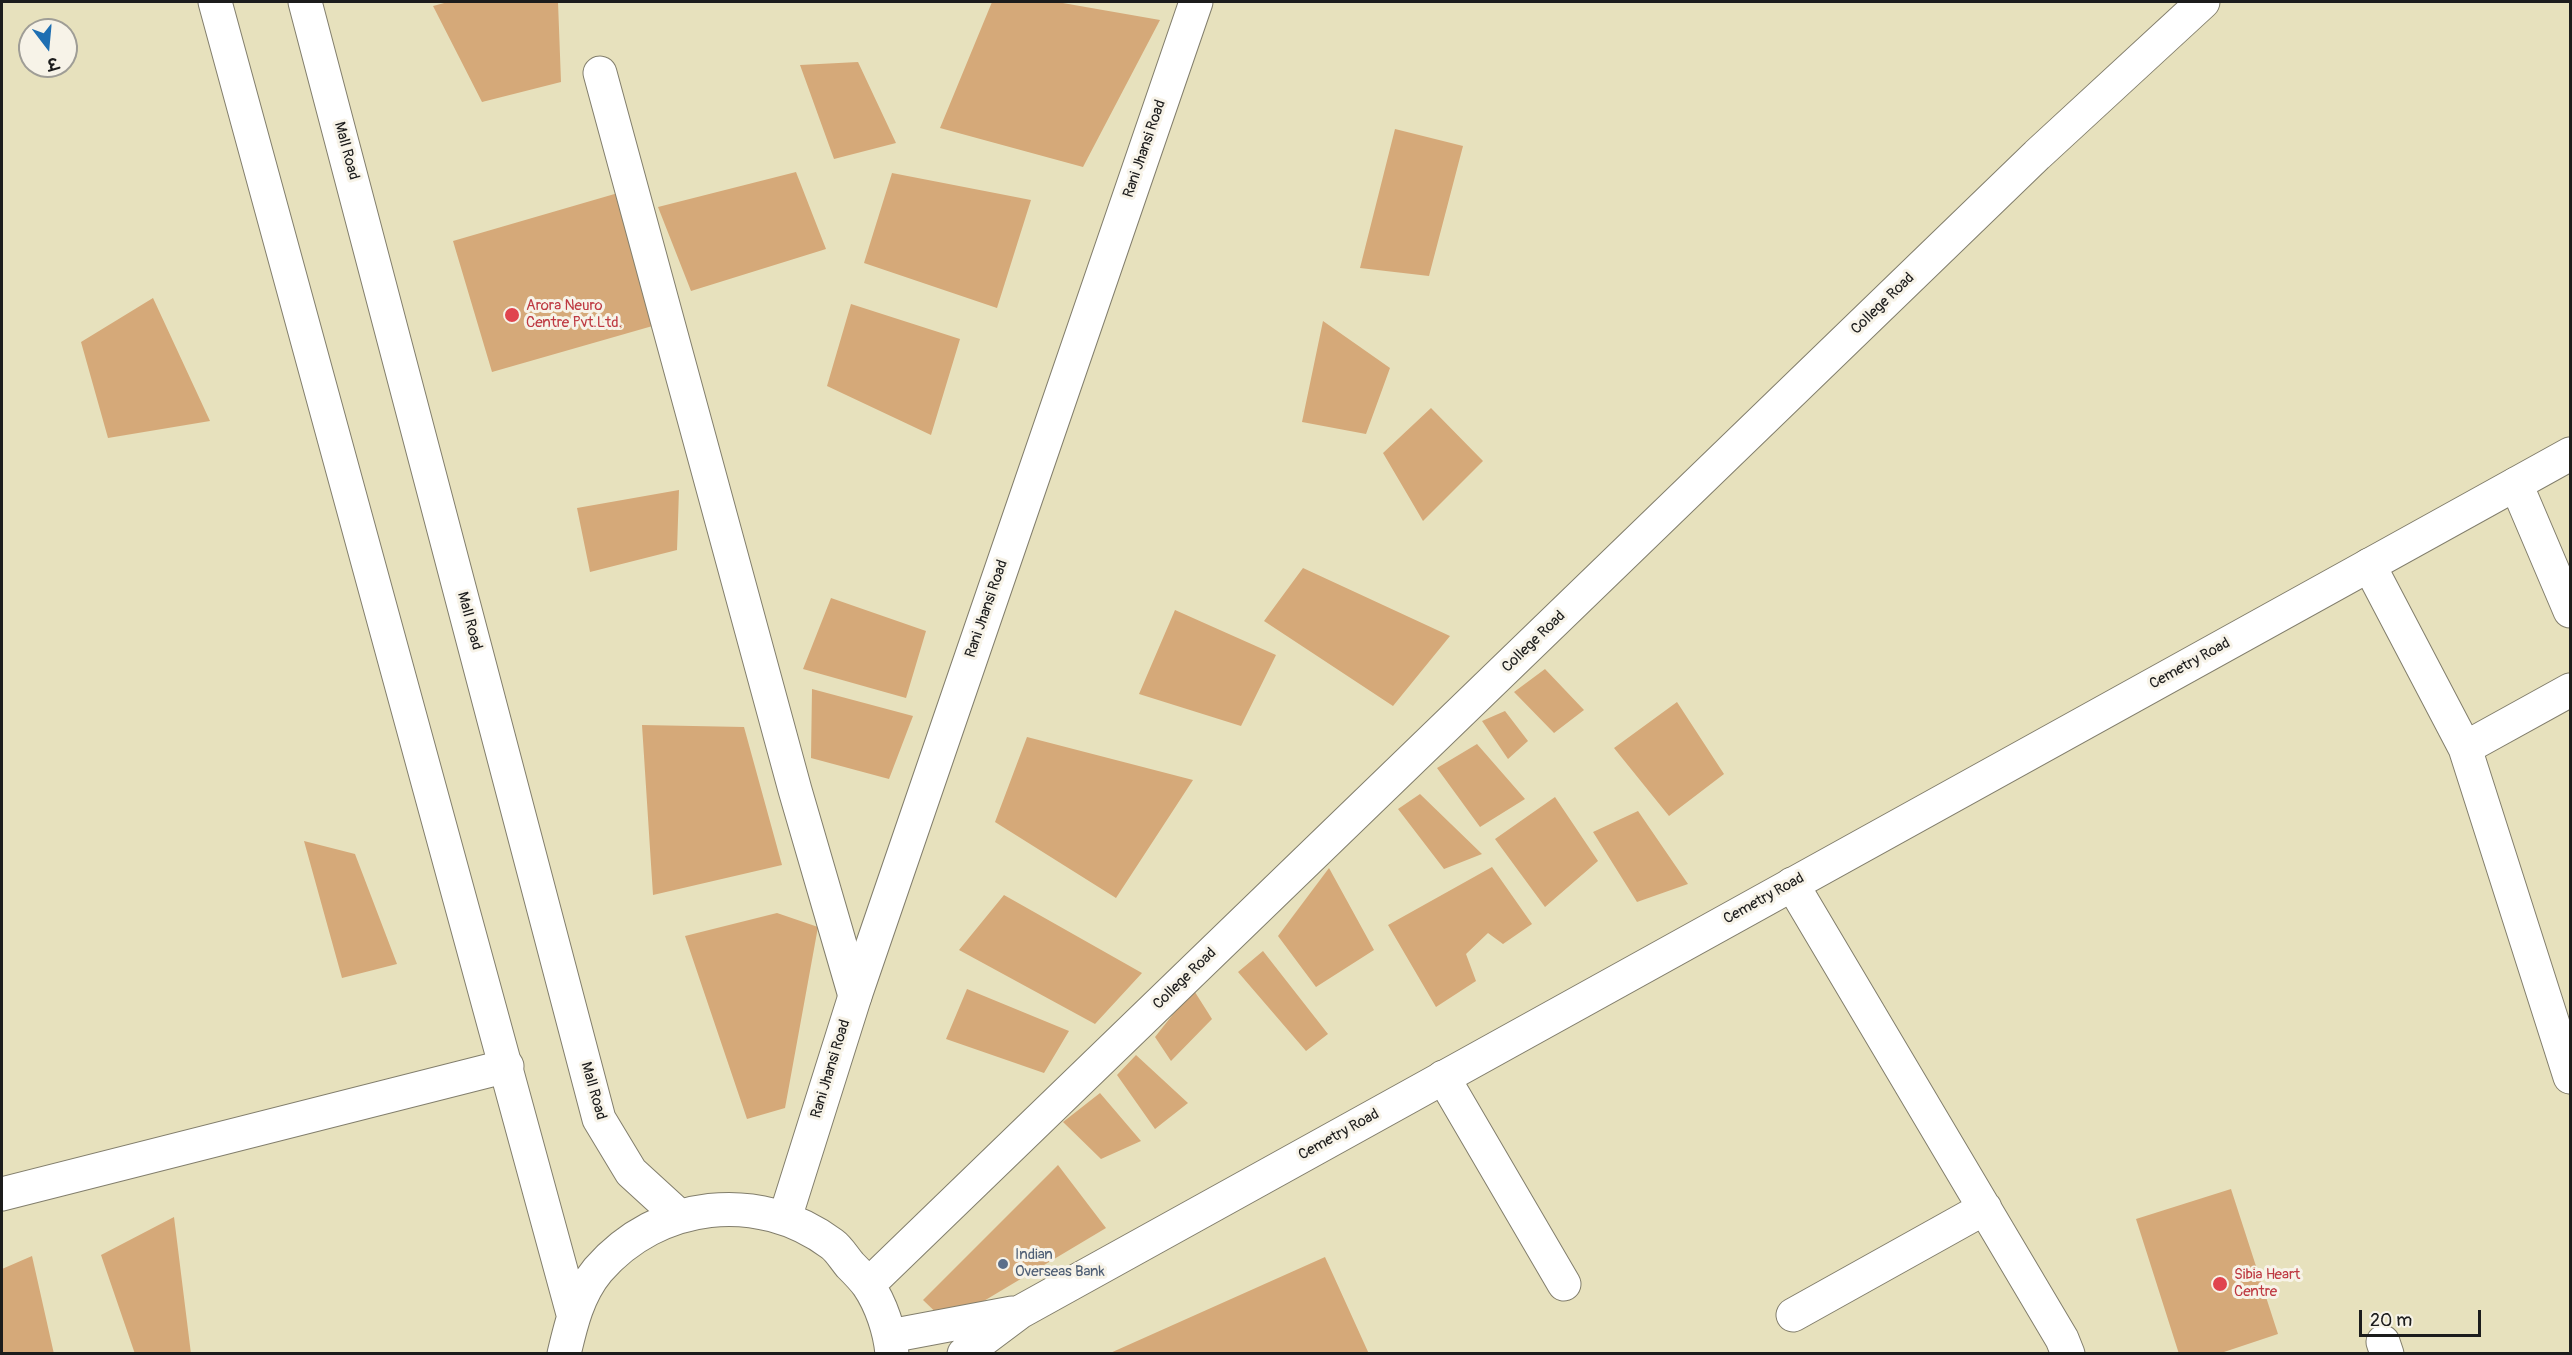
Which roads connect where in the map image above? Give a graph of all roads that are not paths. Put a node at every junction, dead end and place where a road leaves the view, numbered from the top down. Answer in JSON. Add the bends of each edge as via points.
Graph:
{"nodes":[{"id":1,"x":215,"y":2,"type":"edge"},
{"id":2,"x":305,"y":2,"type":"edge"},
{"id":3,"x":1196,"y":2,"type":"edge"},
{"id":4,"x":2203,"y":2,"type":"edge"},
{"id":5,"x":600,"y":73,"type":"dead end"},
{"id":6,"x":2571,"y":454,"type":"edge"},
{"id":7,"x":2516,"y":484,"type":"junction"},
{"id":8,"x":2369,"y":565,"type":"junction"},
{"id":9,"x":2571,"y":611,"type":"edge"},
{"id":10,"x":2571,"y":690,"type":"edge"},
{"id":11,"x":2464,"y":748,"type":"junction"},
{"id":12,"x":1792,"y":884,"type":"junction"},
{"id":13,"x":855,"y":996,"type":"junction"},
{"id":14,"x":507,"y":1066,"type":"junction"},
{"id":15,"x":1443,"y":1077,"type":"junction"},
{"id":16,"x":2571,"y":1077,"type":"edge"},
{"id":17,"x":2,"y":1194,"type":"edge"},
{"id":18,"x":1985,"y":1208,"type":"junction"},
{"id":19,"x":678,"y":1215,"type":"junction"},
{"id":20,"x":785,"y":1218,"type":"junction"},
{"id":21,"x":1564,"y":1284,"type":"dead end"},
{"id":22,"x":868,"y":1285,"type":"junction"},
{"id":23,"x":1020,"y":1311,"type":"junction"},
{"id":24,"x":573,"y":1314,"type":"junction"},
{"id":25,"x":1793,"y":1315,"type":"dead end"},
{"id":26,"x":891,"y":1345,"type":"edge"},
{"id":27,"x":564,"y":1353,"type":"edge"},
{"id":28,"x":964,"y":1353,"type":"edge"},
{"id":29,"x":2068,"y":1353,"type":"edge"}],
"edges":[{"from":1,"to":14,"type":"street"},
{"from":2,"to":19,"type":"street","name":"Mall Road","via":[[599,1119],[631,1172]]},
{"from":3,"to":13,"type":"street","name":"Rani Jhansi Road"},
{"from":4,"to":22,"type":"street","name":"College Road","via":[[2028,164]]},
{"from":5,"to":13,"type":"street"},
{"from":6,"to":7,"type":"street","name":"Cemetry Road"},
{"from":7,"to":8,"type":"street","name":"Cemetry Road"},
{"from":7,"to":9,"type":"street"},
{"from":8,"to":11,"type":"street"},
{"from":8,"to":12,"type":"street","name":"Cemetry Road"},
{"from":10,"to":11,"type":"street"},
{"from":11,"to":16,"type":"street"},
{"from":12,"to":15,"type":"street","name":"Cemetry Road"},
{"from":12,"to":18,"type":"street"},
{"from":13,"to":20,"type":"street","name":"Rani Jhansi Road"},
{"from":14,"to":17,"type":"street"},
{"from":14,"to":24,"type":"street"},
{"from":15,"to":21,"type":"street"},
{"from":15,"to":23,"type":"street","name":"Cemetry Road"},
{"from":18,"to":25,"type":"street"},
{"from":18,"to":29,"type":"street"},
{"from":19,"to":20,"type":"street","via":[[732,1207]]},
{"from":19,"to":24,"type":"street","via":[[633,1237],[598,1271]]},
{"from":20,"to":22,"type":"street","via":[[833,1245]]},
{"from":22,"to":26,"type":"street"},
{"from":23,"to":26,"type":"street"},
{"from":23,"to":28,"type":"street","name":"Cemetry Road"},
{"from":24,"to":27,"type":"street"}]}
